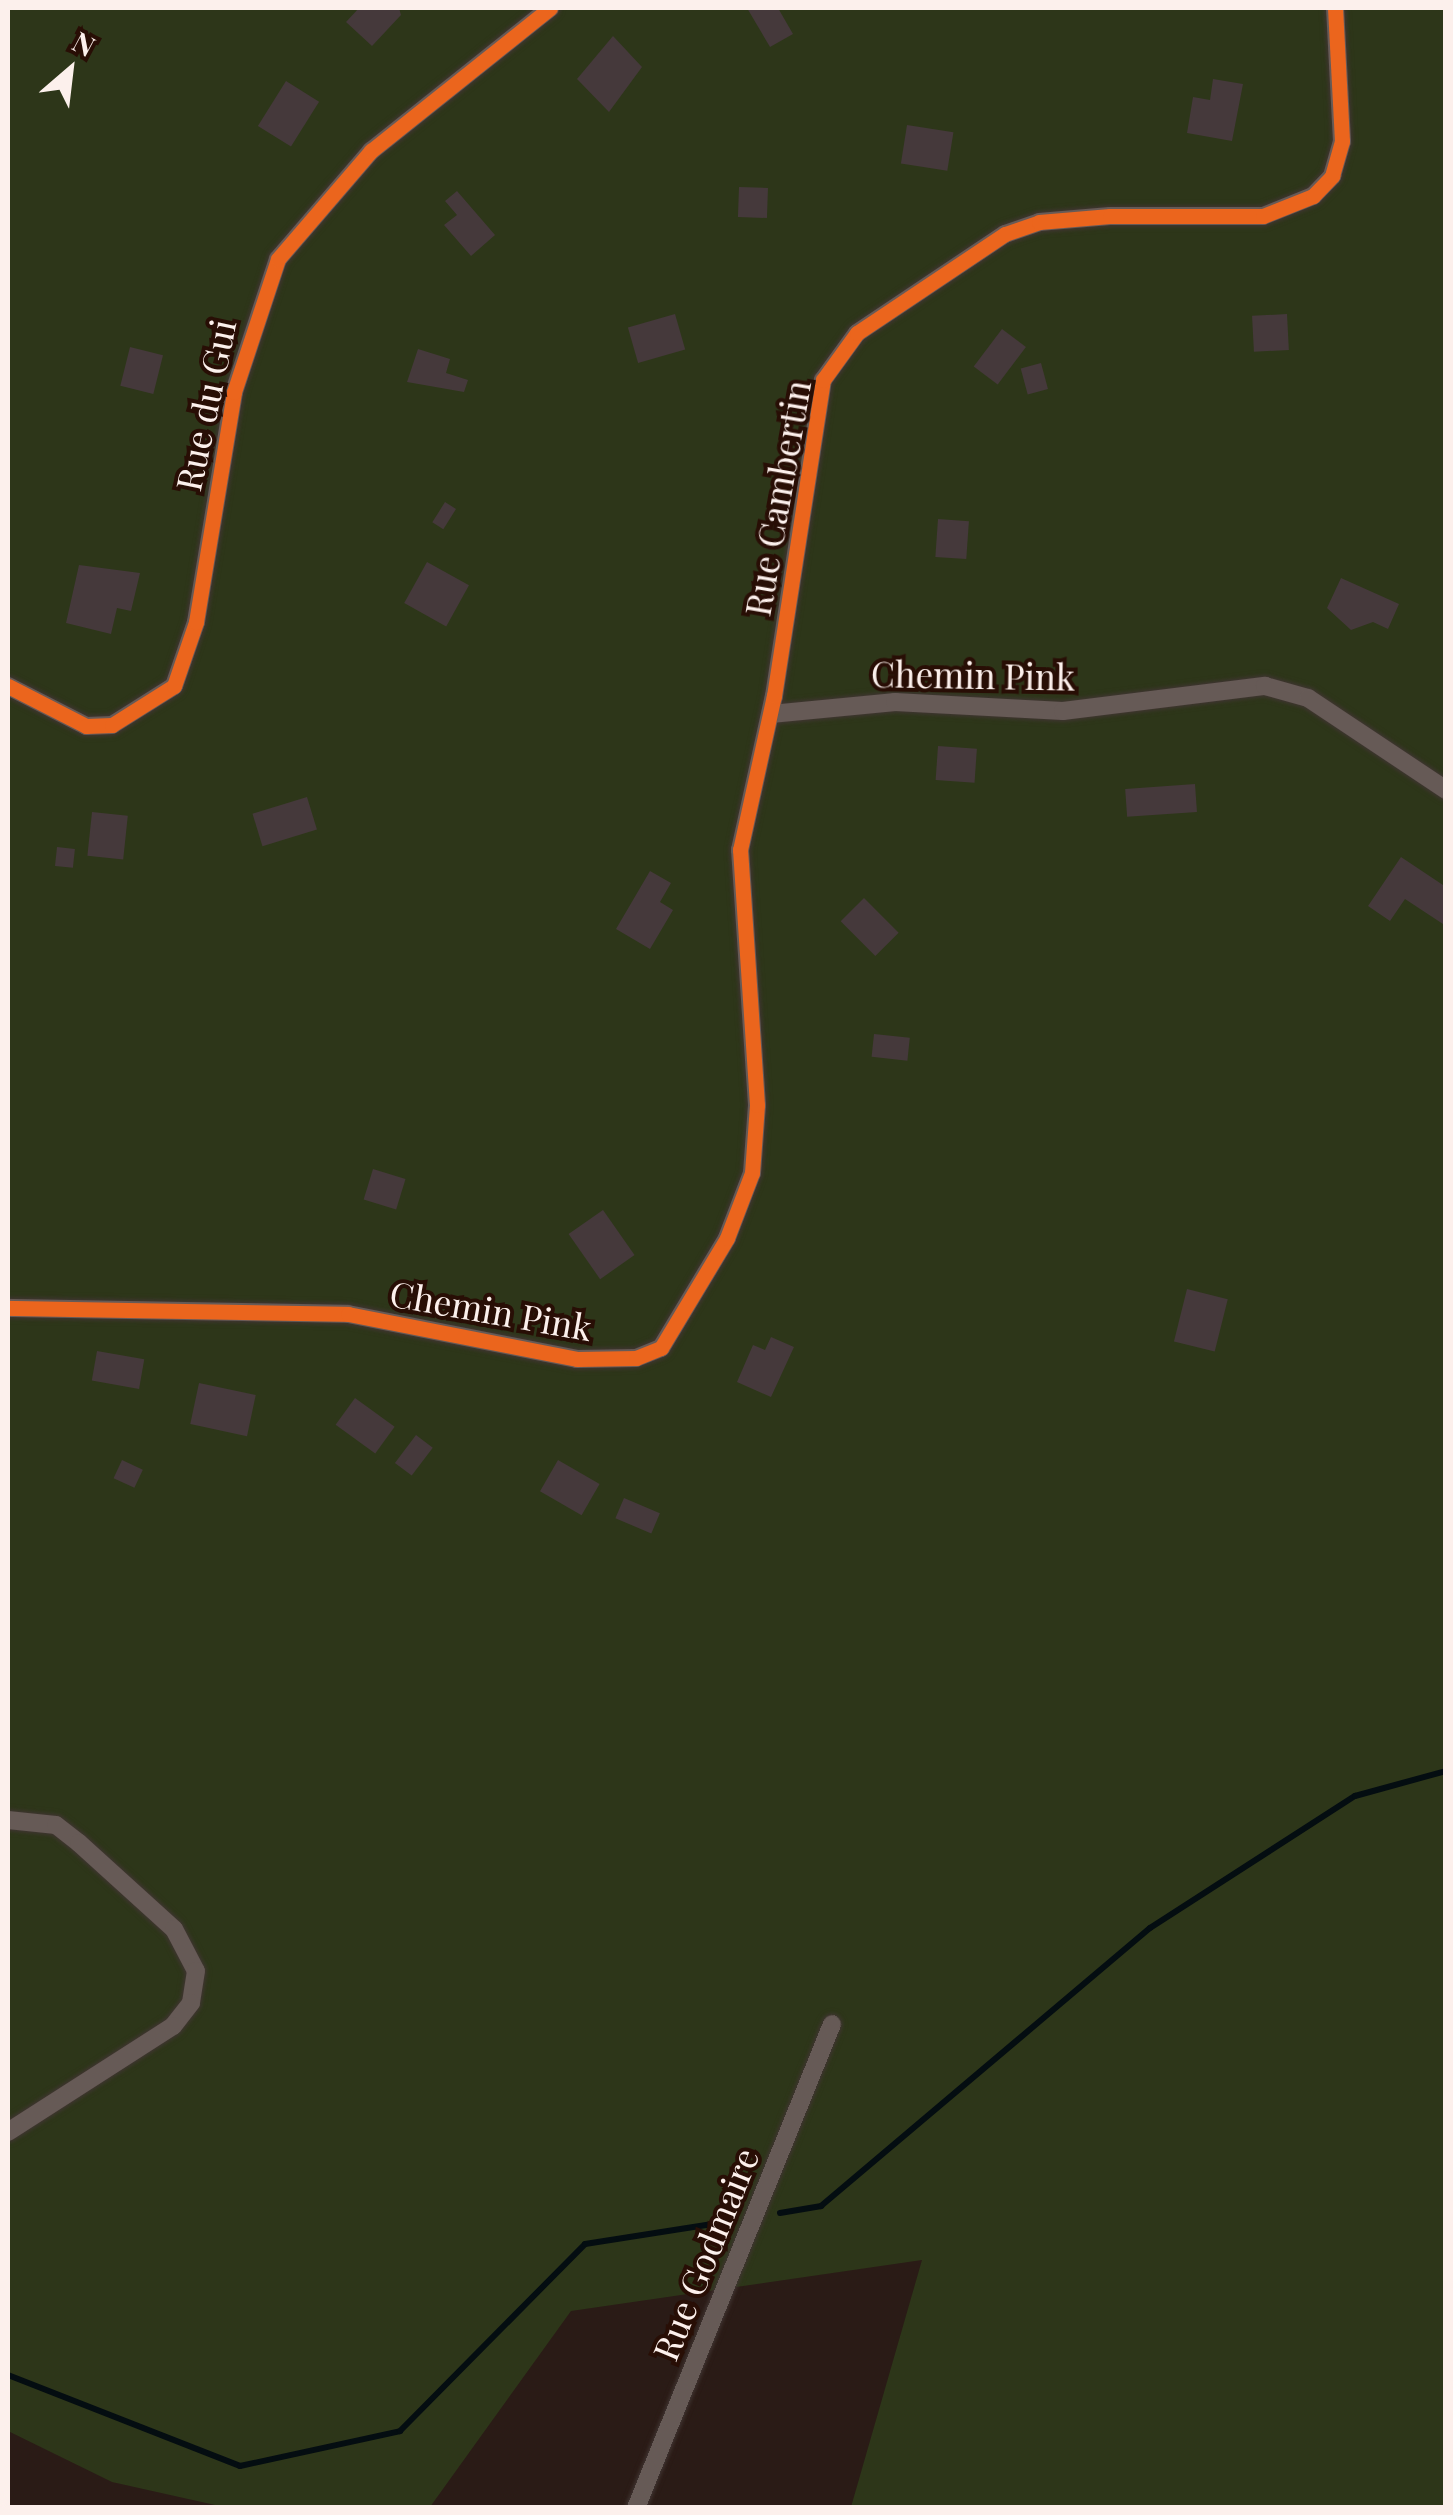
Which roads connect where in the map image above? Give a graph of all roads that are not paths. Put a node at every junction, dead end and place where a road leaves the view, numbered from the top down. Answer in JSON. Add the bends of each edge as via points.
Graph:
{"nodes":[{"id":1,"x":550,"y":8,"type":"edge"},
{"id":2,"x":1334,"y":8,"type":"edge"},
{"id":3,"x":8,"y":686,"type":"edge"},
{"id":4,"x":771,"y":714,"type":"junction"},
{"id":5,"x":1446,"y":790,"type":"edge"},
{"id":6,"x":8,"y":1308,"type":"edge"},
{"id":7,"x":8,"y":1820,"type":"edge"},
{"id":8,"x":832,"y":2024,"type":"dead end"},
{"id":9,"x":8,"y":2132,"type":"edge"},
{"id":10,"x":636,"y":2508,"type":"edge"}],
"edges":[{"from":1,"to":3,"type":"street","name":"Rue du Gui","via":[[371,151],[278,259],[234,392],[196,622],[174,686],[112,724],[86,726]]},
{"from":2,"to":4,"type":"street","name":"Rue Cambertin","via":[[1342,141],[1332,176],[1313,196],[1262,216],[1039,222],[905,295],[846,347],[817,398]]},
{"from":4,"to":5,"type":"street","name":"Chemin Pink","via":[[895,702],[1062,712],[1265,686],[1308,698]]},
{"from":4,"to":6,"type":"street","name":"Chemin Pink","via":[[740,850],[758,1106],[752,1172],[727,1238],[662,1348],[636,1358],[576,1359],[348,1314]]},
{"from":7,"to":9,"type":"street","via":[[39,1820],[80,1843],[174,1929],[196,1971],[190,2003],[173,2026]]},
{"from":8,"to":10,"type":"street","name":"Rue Godmaire"}]}
